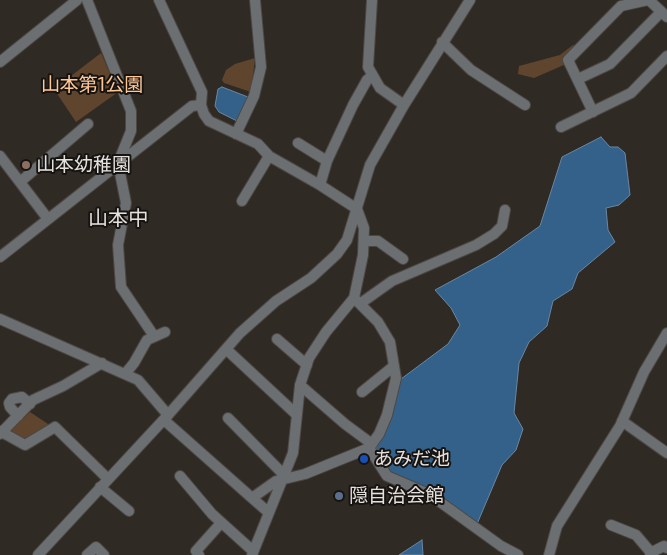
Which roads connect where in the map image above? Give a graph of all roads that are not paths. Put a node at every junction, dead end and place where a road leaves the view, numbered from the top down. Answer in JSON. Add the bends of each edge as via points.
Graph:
{"nodes":[{"id":1,"x":77,"y":0,"type":"edge"},
{"id":2,"x":88,"y":0,"type":"edge"},
{"id":3,"x":159,"y":0,"type":"edge"},
{"id":4,"x":255,"y":0,"type":"edge"},
{"id":5,"x":372,"y":0,"type":"edge"},
{"id":6,"x":470,"y":0,"type":"edge"},
{"id":7,"x":649,"y":0,"type":"edge"},
{"id":8,"x":664,"y":14,"type":"edge"},
{"id":9,"x":442,"y":42,"type":"junction"},
{"id":10,"x":667,"y":56,"type":"edge"},
{"id":11,"x":0,"y":62,"type":"edge"},
{"id":12,"x":372,"y":76,"type":"junction"},
{"id":13,"x":578,"y":79,"type":"junction"},
{"id":14,"x":201,"y":105,"type":"junction"},
{"id":15,"x":404,"y":105,"type":"junction"},
{"id":16,"x":525,"y":105,"type":"dead end"},
{"id":17,"x":593,"y":112,"type":"junction"},
{"id":18,"x":88,"y":124,"type":"dead end"},
{"id":19,"x":561,"y":128,"type":"dead end"},
{"id":20,"x":236,"y":134,"type":"junction"},
{"id":21,"x":298,"y":143,"type":"dead end"},
{"id":22,"x":0,"y":156,"type":"edge"},
{"id":23,"x":269,"y":156,"type":"junction"},
{"id":24,"x":327,"y":160,"type":"junction"},
{"id":25,"x":118,"y":163,"type":"junction"},
{"id":26,"x":20,"y":182,"type":"junction"},
{"id":27,"x":320,"y":185,"type":"junction"},
{"id":28,"x":242,"y":201,"type":"dead end"},
{"id":29,"x":357,"y":209,"type":"junction"},
{"id":30,"x":505,"y":210,"type":"dead end"},
{"id":31,"x":48,"y":219,"type":"junction"},
{"id":32,"x":364,"y":241,"type":"junction"},
{"id":33,"x":0,"y":257,"type":"edge"},
{"id":34,"x":403,"y":259,"type":"dead end"},
{"id":35,"x":357,"y":301,"type":"junction"},
{"id":36,"x":0,"y":319,"type":"edge"},
{"id":37,"x":164,"y":332,"type":"dead end"},
{"id":38,"x":667,"y":334,"type":"edge"},
{"id":39,"x":154,"y":336,"type":"junction"},
{"id":40,"x":277,"y":339,"type":"dead end"},
{"id":41,"x":226,"y":349,"type":"junction"},
{"id":42,"x":102,"y":363,"type":"junction"},
{"id":43,"x":307,"y":365,"type":"junction"},
{"id":44,"x":394,"y":366,"type":"junction"},
{"id":45,"x":125,"y":374,"type":"junction"},
{"id":46,"x":300,"y":385,"type":"junction"},
{"id":47,"x":362,"y":392,"type":"dead end"},
{"id":48,"x":30,"y":404,"type":"junction"},
{"id":49,"x":297,"y":415,"type":"junction"},
{"id":50,"x":18,"y":416,"type":"junction"},
{"id":51,"x":166,"y":418,"type":"junction"},
{"id":52,"x":228,"y":418,"type":"dead end"},
{"id":53,"x":622,"y":421,"type":"junction"},
{"id":54,"x":1,"y":432,"type":"edge"},
{"id":55,"x":370,"y":446,"type":"junction"},
{"id":56,"x":667,"y":453,"type":"edge"},
{"id":57,"x":180,"y":476,"type":"dead end"},
{"id":58,"x":285,"y":477,"type":"junction"},
{"id":59,"x":104,"y":483,"type":"junction"},
{"id":60,"x":252,"y":498,"type":"junction"},
{"id":61,"x":129,"y":512,"type":"dead end"},
{"id":62,"x":268,"y":512,"type":"junction"},
{"id":63,"x":221,"y":523,"type":"junction"},
{"id":64,"x":611,"y":525,"type":"dead end"},
{"id":65,"x":667,"y":548,"type":"edge"},
{"id":66,"x":252,"y":553,"type":"edge"},
{"id":67,"x":651,"y":554,"type":"edge"},
{"id":68,"x":38,"y":555,"type":"edge"},
{"id":69,"x":87,"y":555,"type":"edge"},
{"id":70,"x":104,"y":555,"type":"edge"},
{"id":71,"x":199,"y":555,"type":"edge"},
{"id":72,"x":518,"y":555,"type":"edge"},
{"id":73,"x":549,"y":555,"type":"edge"}],
"edges":[{"from":1,"to":11,"type":"street"},
{"from":2,"to":25,"type":"street","via":[[131,111],[131,131]]},
{"from":3,"to":14,"type":"street","via":[[202,92]]},
{"from":4,"to":20,"type":"street","via":[[261,67],[254,96]]},
{"from":5,"to":12,"type":"street","via":[[368,67]]},
{"from":6,"to":9,"type":"street"},
{"from":7,"to":8,"type":"street"},
{"from":7,"to":13,"type":"street","via":[[620,6],[568,60]]},
{"from":8,"to":13,"type":"street","via":[[610,64]]},
{"from":9,"to":15,"type":"street"},
{"from":9,"to":16,"type":"street","via":[[470,70]]},
{"from":10,"to":17,"type":"street","via":[[631,93]]},
{"from":12,"to":15,"type":"street","via":[[380,88]]},
{"from":12,"to":24,"type":"street","via":[[353,105]]},
{"from":13,"to":17,"type":"street"},
{"from":14,"to":20,"type":"street","via":[[210,121]]},
{"from":14,"to":25,"type":"street","via":[[192,106]]},
{"from":15,"to":29,"type":"street","via":[[370,165]]},
{"from":17,"to":19,"type":"street"},
{"from":18,"to":26,"type":"street"},
{"from":20,"to":23,"type":"street","via":[[258,144]]},
{"from":21,"to":24,"type":"street"},
{"from":22,"to":26,"type":"street"},
{"from":23,"to":27,"type":"street"},
{"from":23,"to":28,"type":"street"},
{"from":24,"to":27,"type":"street"},
{"from":25,"to":31,"type":"street"},
{"from":25,"to":39,"type":"street","via":[[126,203],[118,245],[121,287]]},
{"from":26,"to":31,"type":"street"},
{"from":27,"to":29,"type":"street"},
{"from":29,"to":32,"type":"street","via":[[364,228]]},
{"from":29,"to":41,"type":"street","via":[[347,240],[336,254],[311,278],[257,316]]},
{"from":30,"to":35,"type":"street","via":[[502,226],[494,234],[392,281]]},
{"from":31,"to":33,"type":"street"},
{"from":32,"to":34,"type":"street","via":[[378,241]]},
{"from":32,"to":35,"type":"street"},
{"from":35,"to":43,"type":"street","via":[[326,332]]},
{"from":35,"to":44,"type":"street","via":[[378,322],[390,342]]},
{"from":36,"to":42,"type":"street"},
{"from":37,"to":39,"type":"street"},
{"from":38,"to":53,"type":"street","via":[[644,372]]},
{"from":39,"to":45,"type":"street","via":[[147,340]]},
{"from":40,"to":43,"type":"street"},
{"from":41,"to":49,"type":"street"},
{"from":41,"to":51,"type":"street"},
{"from":42,"to":45,"type":"street"},
{"from":42,"to":48,"type":"street"},
{"from":43,"to":46,"type":"street"},
{"from":44,"to":47,"type":"street"},
{"from":44,"to":55,"type":"street","via":[[396,378],[387,415]]},
{"from":45,"to":51,"type":"street","via":[[138,380]]},
{"from":46,"to":49,"type":"street"},
{"from":46,"to":55,"type":"street"},
{"from":48,"to":50,"type":"street"},
{"from":48,"to":50,"type":"street","via":[[22,397],[12,399],[10,407]]},
{"from":49,"to":58,"type":"street","via":[[293,453]]},
{"from":50,"to":54,"type":"street"},
{"from":51,"to":59,"type":"street"},
{"from":51,"to":60,"type":"street"},
{"from":52,"to":58,"type":"street"},
{"from":53,"to":56,"type":"street"},
{"from":53,"to":73,"type":"street","via":[[556,526]]},
{"from":54,"to":59,"type":"street","via":[[25,445],[55,427]]},
{"from":55,"to":58,"type":"street","via":[[305,474]]},
{"from":55,"to":72,"type":"street","via":[[387,476],[429,494]]},
{"from":57,"to":63,"type":"street"},
{"from":58,"to":60,"type":"street"},
{"from":58,"to":62,"type":"street"},
{"from":59,"to":61,"type":"street"},
{"from":59,"to":68,"type":"street"},
{"from":60,"to":62,"type":"street"},
{"from":62,"to":66,"type":"street"},
{"from":63,"to":66,"type":"street"},
{"from":63,"to":71,"type":"street","via":[[196,551]]},
{"from":64,"to":67,"type":"street","via":[[636,535]]},
{"from":65,"to":67,"type":"street","via":[[664,546]]},
{"from":69,"to":70,"type":"street","via":[[96,547]]}]}
